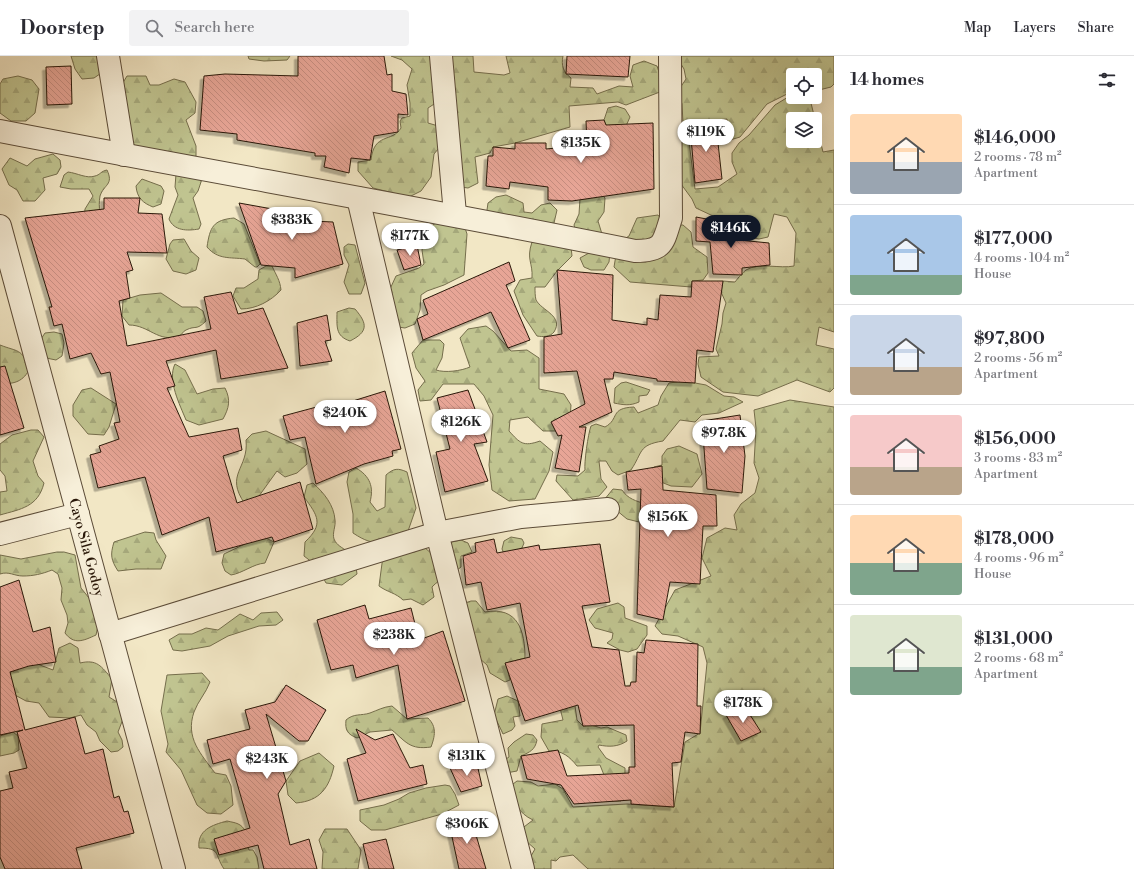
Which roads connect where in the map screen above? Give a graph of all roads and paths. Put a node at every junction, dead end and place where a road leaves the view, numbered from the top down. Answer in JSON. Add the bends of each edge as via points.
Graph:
{"nodes":[{"id":1,"x":108,"y":56,"type":"edge"},
{"id":2,"x":441,"y":56,"type":"edge"},
{"id":3,"x":670,"y":56,"type":"edge"},
{"id":4,"x":0,"y":131,"type":"edge"},
{"id":5,"x":124,"y":155,"type":"junction"},
{"id":6,"x":358,"y":198,"type":"junction"},
{"id":7,"x":455,"y":214,"type":"junction"},
{"id":8,"x":0,"y":226,"type":"edge"},
{"id":9,"x":608,"y":509,"type":"dead end"},
{"id":10,"x":78,"y":514,"type":"junction"},
{"id":11,"x":437,"y":533,"type":"junction"},
{"id":12,"x":0,"y":534,"type":"edge"},
{"id":13,"x":110,"y":634,"type":"junction"},
{"id":14,"x":174,"y":869,"type":"edge"},
{"id":15,"x":523,"y":869,"type":"edge"}],
"edges":[{"from":1,"to":5,"type":"street"},
{"from":2,"to":7,"type":"street"},
{"from":3,"to":7,"type":"street","via":[[671,218],[664,242],[651,251],[635,251]]},
{"from":4,"to":5,"type":"street"},
{"from":5,"to":6,"type":"street"},
{"from":6,"to":7,"type":"street"},
{"from":6,"to":11,"type":"street"},
{"from":8,"to":10,"type":"street","name":"Cayo Sila Godoy"},
{"from":9,"to":11,"type":"street","via":[[521,517]]},
{"from":10,"to":12,"type":"street"},
{"from":10,"to":13,"type":"street","name":"Cayo Sila Godoy"},
{"from":11,"to":13,"type":"street"},
{"from":11,"to":15,"type":"street"},
{"from":13,"to":14,"type":"street","name":"Cayo Sila Godoy"}]}
